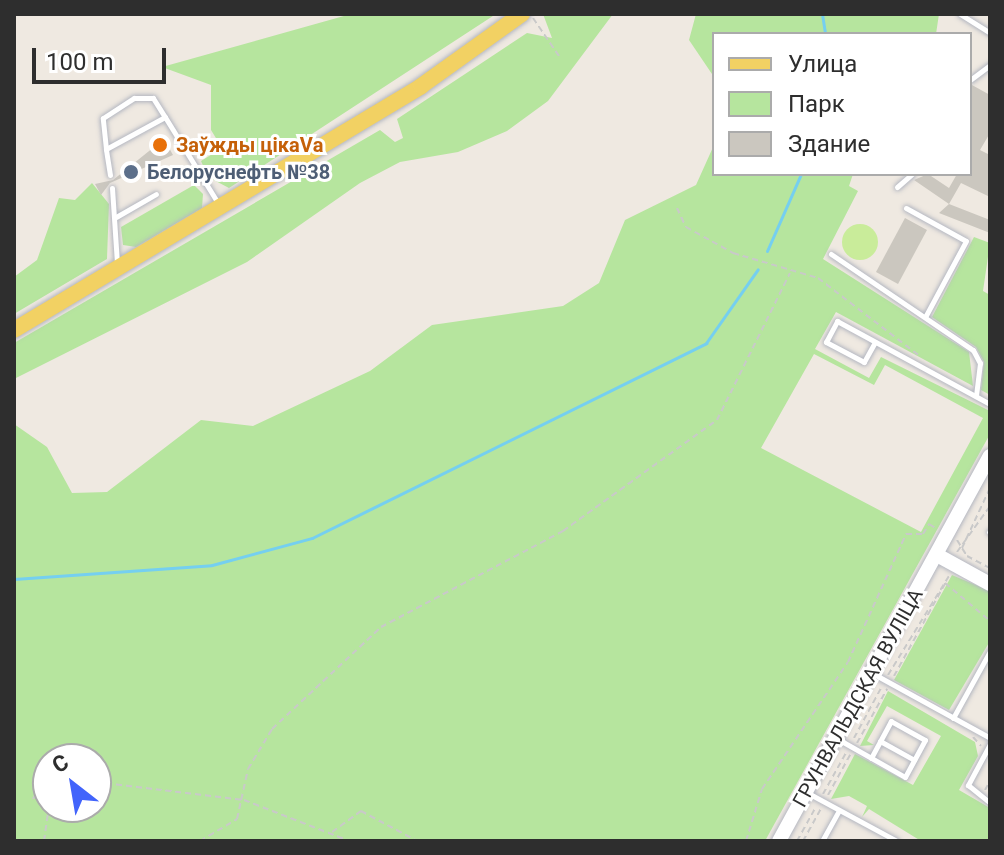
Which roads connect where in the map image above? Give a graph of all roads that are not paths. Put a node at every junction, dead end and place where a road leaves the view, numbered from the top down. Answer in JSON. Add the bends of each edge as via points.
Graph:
{"nodes":[{"id":1,"x":522,"y":14,"type":"edge"},
{"id":2,"x":960,"y":14,"type":"edge"},
{"id":3,"x":990,"y":33,"type":"edge"},
{"id":4,"x":990,"y":65,"type":"edge"},
{"id":5,"x":972,"y":78,"type":"edge"},
{"id":6,"x":165,"y":117,"type":"junction"},
{"id":7,"x":106,"y":149,"type":"junction"},
{"id":8,"x":110,"y":175,"type":"dead end"},
{"id":9,"x":910,"y":176,"type":"edge"},
{"id":10,"x":897,"y":187,"type":"dead end"},
{"id":11,"x":112,"y":188,"type":"dead end"},
{"id":12,"x":156,"y":194,"type":"dead end"},
{"id":13,"x":221,"y":207,"type":"junction"},
{"id":14,"x":906,"y":208,"type":"dead end"},
{"id":15,"x":116,"y":217,"type":"junction"},
{"id":16,"x":831,"y":254,"type":"dead end"},
{"id":17,"x":117,"y":269,"type":"junction"},
{"id":18,"x":925,"y":317,"type":"junction"},
{"id":19,"x":14,"y":330,"type":"edge"},
{"id":20,"x":875,"y":342,"type":"junction"},
{"id":21,"x":976,"y":396,"type":"junction"},
{"id":22,"x":990,"y":404,"type":"edge"},
{"id":23,"x":990,"y":456,"type":"edge"},
{"id":24,"x":937,"y":555,"type":"junction"},
{"id":25,"x":990,"y":584,"type":"edge"},
{"id":26,"x":990,"y":651,"type":"edge"},
{"id":27,"x":871,"y":673,"type":"junction"},
{"id":28,"x":953,"y":718,"type":"junction"},
{"id":29,"x":835,"y":738,"type":"junction"},
{"id":30,"x":880,"y":741,"type":"junction"},
{"id":31,"x":990,"y":741,"type":"edge"},
{"id":32,"x":871,"y":758,"type":"junction"},
{"id":33,"x":914,"y":760,"type":"junction"},
{"id":34,"x":805,"y":792,"type":"junction"},
{"id":35,"x":990,"y":803,"type":"edge"},
{"id":36,"x":839,"y":810,"type":"junction"},
{"id":37,"x":779,"y":841,"type":"edge"},
{"id":38,"x":822,"y":841,"type":"edge"},
{"id":39,"x":897,"y":841,"type":"edge"}],
"edges":[{"from":1,"to":13,"type":"main road"},
{"from":2,"to":3,"type":"lane"},
{"from":4,"to":5,"type":"lane"},
{"from":6,"to":7,"type":"lane"},
{"from":6,"to":7,"type":"lane","via":[[153,98],[134,98],[103,118]]},
{"from":6,"to":13,"type":"lane"},
{"from":7,"to":8,"type":"lane"},
{"from":9,"to":10,"type":"lane"},
{"from":11,"to":15,"type":"lane"},
{"from":12,"to":15,"type":"lane"},
{"from":13,"to":17,"type":"main road"},
{"from":14,"to":18,"type":"lane","via":[[966,241]]},
{"from":15,"to":17,"type":"lane"},
{"from":16,"to":18,"type":"lane"},
{"from":17,"to":19,"type":"main road"},
{"from":18,"to":21,"type":"lane","via":[[973,350],[980,363]]},
{"from":20,"to":20,"type":"lane","via":[[837,321],[826,342],[864,362]]},
{"from":20,"to":21,"type":"lane"},
{"from":21,"to":22,"type":"lane"},
{"from":23,"to":24,"type":"main road","name":"ГРУНВАЛЬДСКАЯ ВУЛІЦА"},
{"from":24,"to":25,"type":"main road"},
{"from":24,"to":27,"type":"main road","name":"ГРУНВАЛЬДСКАЯ ВУЛІЦА"},
{"from":26,"to":28,"type":"lane"},
{"from":27,"to":28,"type":"lane"},
{"from":27,"to":29,"type":"main road","name":"ГРУНВАЛЬДСКАЯ ВУЛІЦА"},
{"from":28,"to":31,"type":"lane"},
{"from":29,"to":32,"type":"lane"},
{"from":29,"to":34,"type":"main road","name":"ГРУНВАЛЬДСКАЯ ВУЛІЦА"},
{"from":30,"to":32,"type":"lane"},
{"from":30,"to":33,"type":"lane"},
{"from":30,"to":33,"type":"lane","via":[[891,721],[925,740]]},
{"from":31,"to":35,"type":"lane","via":[[968,785]]},
{"from":32,"to":33,"type":"lane","via":[[905,777]]},
{"from":34,"to":36,"type":"lane"},
{"from":34,"to":37,"type":"main road","name":"ГРУНВАЛЬДСКАЯ ВУЛІЦА"},
{"from":36,"to":38,"type":"lane"},
{"from":36,"to":39,"type":"lane"}]}
